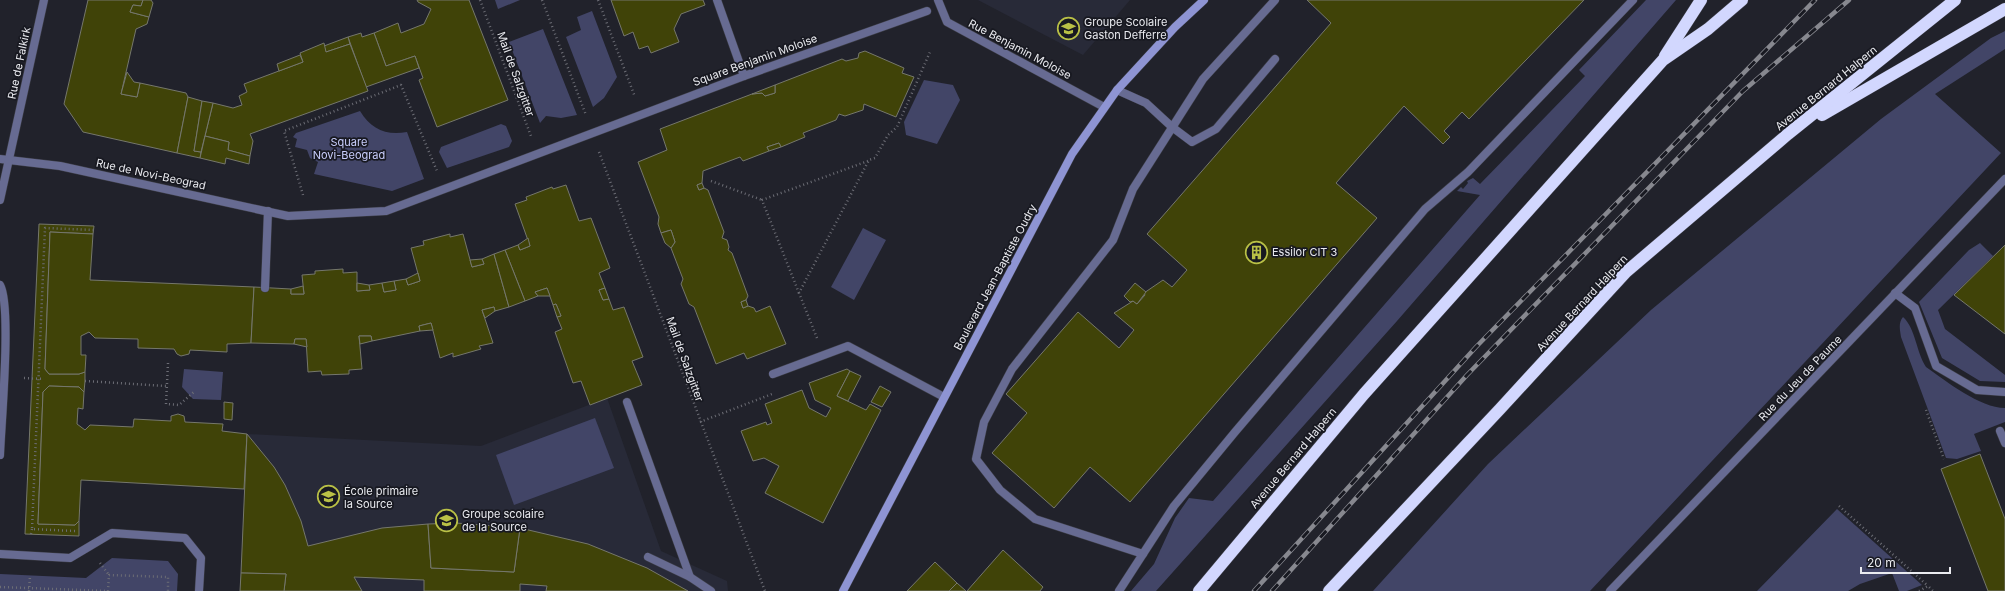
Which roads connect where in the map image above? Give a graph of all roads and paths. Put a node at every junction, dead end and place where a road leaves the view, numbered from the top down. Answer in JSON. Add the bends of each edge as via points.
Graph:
{"nodes":[{"id":1,"x":44,"y":0,"type":"edge"},
{"id":2,"x":480,"y":0,"type":"edge"},
{"id":3,"x":542,"y":0,"type":"edge"},
{"id":4,"x":598,"y":0,"type":"edge"},
{"id":5,"x":717,"y":0,"type":"edge"},
{"id":6,"x":938,"y":0,"type":"edge"},
{"id":7,"x":1204,"y":0,"type":"edge"},
{"id":8,"x":1275,"y":0,"type":"edge"},
{"id":9,"x":1632,"y":0,"type":"edge"},
{"id":10,"x":1701,"y":0,"type":"edge"},
{"id":11,"x":1742,"y":0,"type":"edge"},
{"id":12,"x":1955,"y":0,"type":"edge"},
{"id":13,"x":2005,"y":9,"type":"edge"},
{"id":14,"x":927,"y":11,"type":"dead end"},
{"id":15,"x":930,"y":52,"type":"dead end"},
{"id":16,"x":1275,"y":59,"type":"dead end"},
{"id":17,"x":1663,"y":60,"type":"junction"},
{"id":18,"x":744,"y":76,"type":"junction"},
{"id":19,"x":1117,"y":90,"type":"junction"},
{"id":20,"x":1104,"y":107,"type":"junction"},
{"id":21,"x":585,"y":113,"type":"dead end"},
{"id":22,"x":641,"y":114,"type":"junction"},
{"id":23,"x":1172,"y":128,"type":"junction"},
{"id":24,"x":592,"y":132,"type":"junction"},
{"id":25,"x":1788,"y":134,"type":"junction"},
{"id":26,"x":537,"y":153,"type":"junction"},
{"id":27,"x":0,"y":159,"type":"edge"},
{"id":28,"x":9,"y":160,"type":"junction"},
{"id":29,"x":869,"y":160,"type":"junction"},
{"id":30,"x":2005,"y":179,"type":"edge"},
{"id":31,"x":711,"y":181,"type":"dead end"},
{"id":32,"x":444,"y":188,"type":"junction"},
{"id":33,"x":0,"y":200,"type":"edge"},
{"id":34,"x":762,"y":200,"type":"junction"},
{"id":35,"x":268,"y":211,"type":"junction"},
{"id":36,"x":309,"y":215,"type":"junction"},
{"id":37,"x":94,"y":230,"type":"dead end"},
{"id":38,"x":0,"y":285,"type":"edge"},
{"id":39,"x":265,"y":288,"type":"dead end"},
{"id":40,"x":799,"y":293,"type":"junction"},
{"id":41,"x":1895,"y":293,"type":"junction"},
{"id":42,"x":819,"y":343,"type":"dead end"},
{"id":43,"x":168,"y":363,"type":"dead end"},
{"id":44,"x":774,"y":374,"type":"dead end"},
{"id":45,"x":23,"y":378,"type":"dead end"},
{"id":46,"x":38,"y":379,"type":"junction"},
{"id":47,"x":44,"y":379,"type":"dead end"},
{"id":48,"x":84,"y":381,"type":"dead end"},
{"id":49,"x":167,"y":386,"type":"junction"},
{"id":50,"x":195,"y":391,"type":"dead end"},
{"id":51,"x":2005,"y":392,"type":"edge"},
{"id":52,"x":775,"y":393,"type":"dead end"},
{"id":53,"x":944,"y":397,"type":"junction"},
{"id":54,"x":627,"y":402,"type":"dead end"},
{"id":55,"x":1926,"y":410,"type":"dead end"},
{"id":56,"x":700,"y":422,"type":"junction"},
{"id":57,"x":2000,"y":431,"type":"dead end"},
{"id":58,"x":2005,"y":443,"type":"edge"},
{"id":59,"x":0,"y":455,"type":"edge"},
{"id":60,"x":1944,"y":459,"type":"dead end"},
{"id":61,"x":1839,"y":506,"type":"dead end"},
{"id":62,"x":32,"y":529,"type":"junction"},
{"id":63,"x":78,"y":531,"type":"dead end"},
{"id":64,"x":31,"y":534,"type":"dead end"},
{"id":65,"x":0,"y":554,"type":"edge"},
{"id":66,"x":1143,"y":554,"type":"junction"},
{"id":67,"x":648,"y":557,"type":"dead end"},
{"id":68,"x":96,"y":558,"type":"dead end"},
{"id":69,"x":30,"y":570,"type":"dead end"},
{"id":70,"x":109,"y":575,"type":"junction"},
{"id":71,"x":690,"y":576,"type":"junction"},
{"id":72,"x":1928,"y":586,"type":"junction"},
{"id":73,"x":0,"y":587,"type":"edge"},
{"id":74,"x":29,"y":590,"type":"edge"},
{"id":75,"x":168,"y":591,"type":"edge"},
{"id":76,"x":199,"y":591,"type":"edge"},
{"id":77,"x":711,"y":591,"type":"edge"},
{"id":78,"x":765,"y":591,"type":"edge"},
{"id":79,"x":843,"y":591,"type":"edge"},
{"id":80,"x":1119,"y":591,"type":"edge"},
{"id":81,"x":1199,"y":591,"type":"edge"},
{"id":82,"x":1329,"y":591,"type":"edge"},
{"id":83,"x":1610,"y":591,"type":"edge"},
{"id":84,"x":1919,"y":591,"type":"edge"},
{"id":85,"x":1934,"y":591,"type":"edge"}],
"edges":[{"from":1,"to":28,"type":"street","name":"Rue de Falkirk"},
{"from":2,"to":26,"type":"path","name":"Mail de Salzgitter"},
{"from":3,"to":21,"type":"path"},
{"from":4,"to":22,"type":"path"},
{"from":5,"to":18,"type":"street"},
{"from":6,"to":20,"type":"street","name":"Rue Benjamin Moloise","via":[[947,22]]},
{"from":7,"to":19,"type":"street","name":"Boulevard Jean-Baptiste Oudry","via":[[1174,27]]},
{"from":8,"to":23,"type":"street","via":[[1203,79]]},
{"from":9,"to":66,"type":"street","via":[[1468,172],[1425,209],[1184,493]]},
{"from":10,"to":17,"type":"highway"},
{"from":11,"to":17,"type":"highway","name":"Avenue Bernard Halpern","via":[[1708,29]]},
{"from":12,"to":25,"type":"highway","name":"Avenue Bernard Halpern"},
{"from":13,"to":25,"type":"highway"},
{"from":14,"to":18,"type":"street","name":"Square Benjamin Moloise"},
{"from":15,"to":29,"type":"path","via":[[897,127],[888,135],[875,158]]},
{"from":16,"to":23,"type":"street","via":[[1216,129],[1192,142]]},
{"from":17,"to":81,"type":"highway","name":"Avenue Bernard Halpern","via":[[1364,394]]},
{"from":18,"to":22,"type":"street","name":"Square Benjamin Moloise"},
{"from":19,"to":20,"type":"street","name":"Boulevard Jean-Baptiste Oudry"},
{"from":19,"to":23,"type":"street","via":[[1146,103]]},
{"from":20,"to":53,"type":"street","name":"Boulevard Jean-Baptiste Oudry","via":[[1072,154]]},
{"from":22,"to":24,"type":"street","name":"Square Benjamin Moloise"},
{"from":23,"to":66,"type":"street","via":[[1133,189],[1113,240],[1012,369],[984,422],[976,459],[1000,490],[1035,518]]},
{"from":24,"to":26,"type":"street"},
{"from":24,"to":56,"type":"path","name":"Mail de Salzgitter"},
{"from":25,"to":82,"type":"highway","name":"Avenue Bernard Halpern","via":[[1626,272]]},
{"from":26,"to":32,"type":"street"},
{"from":27,"to":28,"type":"street","name":"Rue de Novi-Beograd"},
{"from":28,"to":33,"type":"street","name":"Rue de Falkirk"},
{"from":28,"to":35,"type":"street","name":"Rue de Novi-Beograd","via":[[60,166]]},
{"from":29,"to":34,"type":"path"},
{"from":29,"to":40,"type":"path"},
{"from":30,"to":41,"type":"street","name":"Rue du Jeu de Paume"},
{"from":31,"to":34,"type":"path"},
{"from":32,"to":36,"type":"street","via":[[386,211]]},
{"from":32,"to":36,"type":"path","via":[[402,85],[284,131]]},
{"from":34,"to":40,"type":"path"},
{"from":35,"to":36,"type":"street","name":"Rue de Novi-Beograd","via":[[288,216]]},
{"from":35,"to":39,"type":"street"},
{"from":37,"to":46,"type":"path","via":[[46,226]]},
{"from":38,"to":59,"type":"street","via":[[3,290],[6,318]]},
{"from":40,"to":42,"type":"path"},
{"from":41,"to":51,"type":"street","via":[[1915,308],[1936,366],[1977,390]]},
{"from":41,"to":83,"type":"street","name":"Rue du Jeu de Paume"},
{"from":43,"to":49,"type":"path"},
{"from":44,"to":53,"type":"street","via":[[848,346]]},
{"from":45,"to":46,"type":"path"},
{"from":46,"to":47,"type":"path"},
{"from":46,"to":62,"type":"path"},
{"from":48,"to":49,"type":"path"},
{"from":49,"to":50,"type":"path","via":[[166,404],[179,405]]},
{"from":52,"to":56,"type":"path"},
{"from":53,"to":79,"type":"street","name":"Boulevard Jean-Baptiste Oudry"},
{"from":54,"to":71,"type":"street"},
{"from":55,"to":60,"type":"path"},
{"from":56,"to":78,"type":"path","name":"Mail de Salzgitter"},
{"from":57,"to":58,"type":"street"},
{"from":61,"to":72,"type":"path"},
{"from":62,"to":63,"type":"path"},
{"from":62,"to":64,"type":"path"},
{"from":65,"to":76,"type":"street","via":[[70,558],[112,533],[185,538],[201,558]]},
{"from":66,"to":80,"type":"street"},
{"from":67,"to":71,"type":"street"},
{"from":68,"to":70,"type":"path"},
{"from":69,"to":74,"type":"path"},
{"from":70,"to":74,"type":"path","via":[[108,591]]},
{"from":70,"to":75,"type":"path","via":[[168,577]]},
{"from":71,"to":77,"type":"street"},
{"from":72,"to":84,"type":"path"},
{"from":72,"to":85,"type":"path"},
{"from":73,"to":74,"type":"path"}]}
